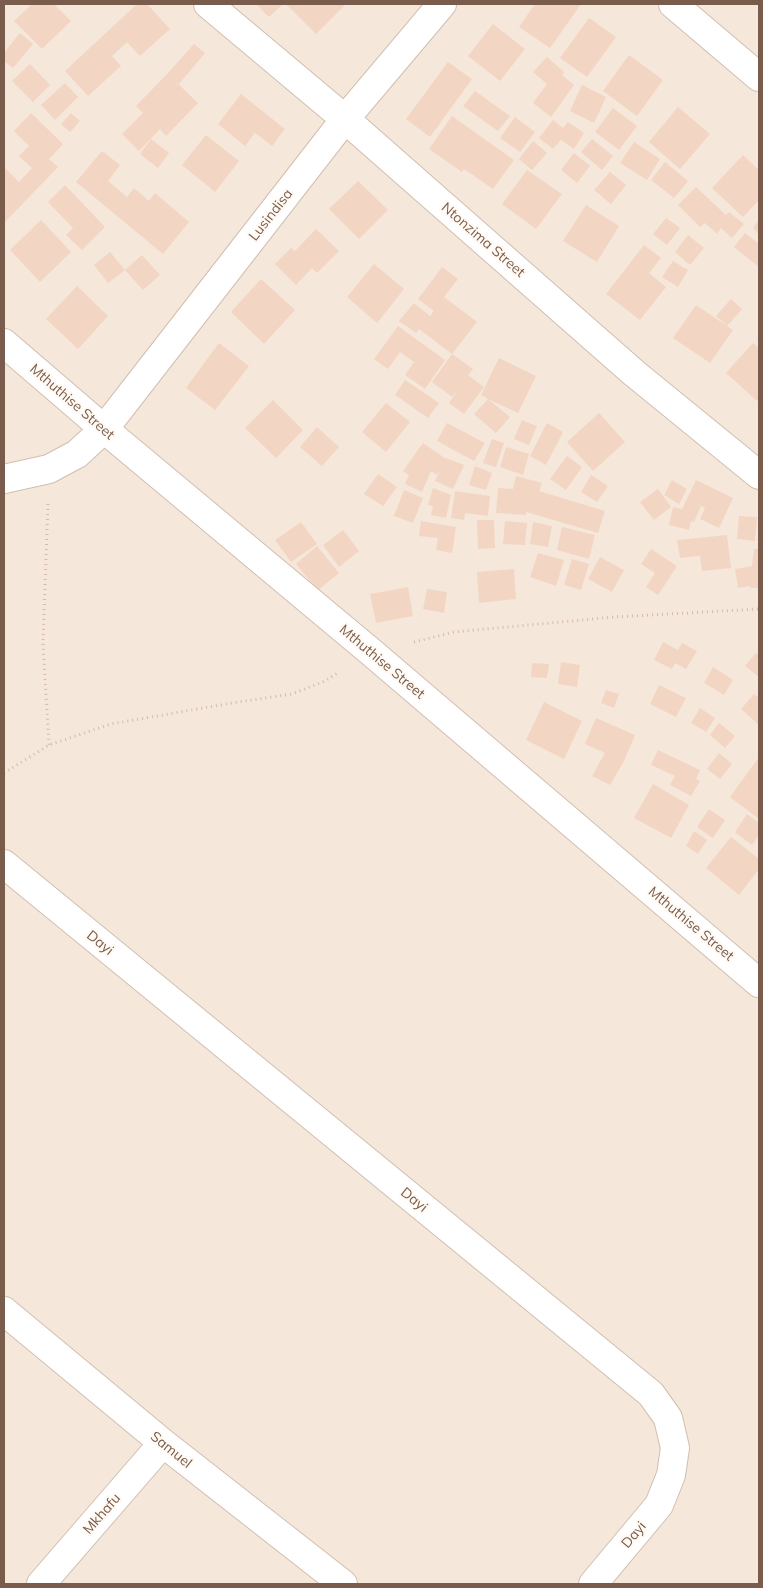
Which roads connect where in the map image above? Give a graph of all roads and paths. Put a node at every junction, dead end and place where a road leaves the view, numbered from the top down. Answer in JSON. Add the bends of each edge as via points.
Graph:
{"nodes":[{"id":1,"x":208,"y":4,"type":"edge"},
{"id":2,"x":442,"y":4,"type":"edge"},
{"id":3,"x":673,"y":4,"type":"edge"},
{"id":4,"x":759,"y":78,"type":"edge"},
{"id":5,"x":345,"y":119,"type":"junction"},
{"id":6,"x":4,"y":343,"type":"edge"},
{"id":7,"x":104,"y":430,"type":"junction"},
{"id":8,"x":49,"y":469,"type":"junction"},
{"id":9,"x":759,"y":475,"type":"edge"},
{"id":10,"x":4,"y":479,"type":"edge"},
{"id":11,"x":49,"y":745,"type":"dead end"},
{"id":12,"x":4,"y":864,"type":"edge"},
{"id":13,"x":759,"y":982,"type":"edge"},
{"id":14,"x":4,"y":1311,"type":"edge"},
{"id":15,"x":163,"y":1443,"type":"junction"},
{"id":16,"x":41,"y":1584,"type":"edge"},
{"id":17,"x":343,"y":1584,"type":"edge"},
{"id":18,"x":593,"y":1584,"type":"edge"}],
"edges":[{"from":1,"to":5,"type":"street","name":"Ntonzima Street"},
{"from":2,"to":5,"type":"street","name":"Lusindisa"},
{"from":3,"to":4,"type":"street"},
{"from":5,"to":7,"type":"street","name":"Lusindisa"},
{"from":5,"to":9,"type":"street","name":"Ntonzima Street","via":[[634,373]]},
{"from":6,"to":7,"type":"street","name":"Mthuthise Street"},
{"from":7,"to":8,"type":"street","name":"Lusindisa","via":[[77,454]]},
{"from":7,"to":13,"type":"street","name":"Mthuthise Street"},
{"from":8,"to":10,"type":"street","name":"Lusindisa"},
{"from":8,"to":11,"type":"path","via":[[43,643]]},
{"from":12,"to":18,"type":"street","name":"Dayi","via":[[651,1394],[668,1418],[675,1448],[672,1475],[659,1505]]},
{"from":14,"to":15,"type":"street","name":"Samuel"},
{"from":15,"to":16,"type":"street","name":"Mkhafu"},
{"from":15,"to":17,"type":"street","name":"Samuel"}]}
